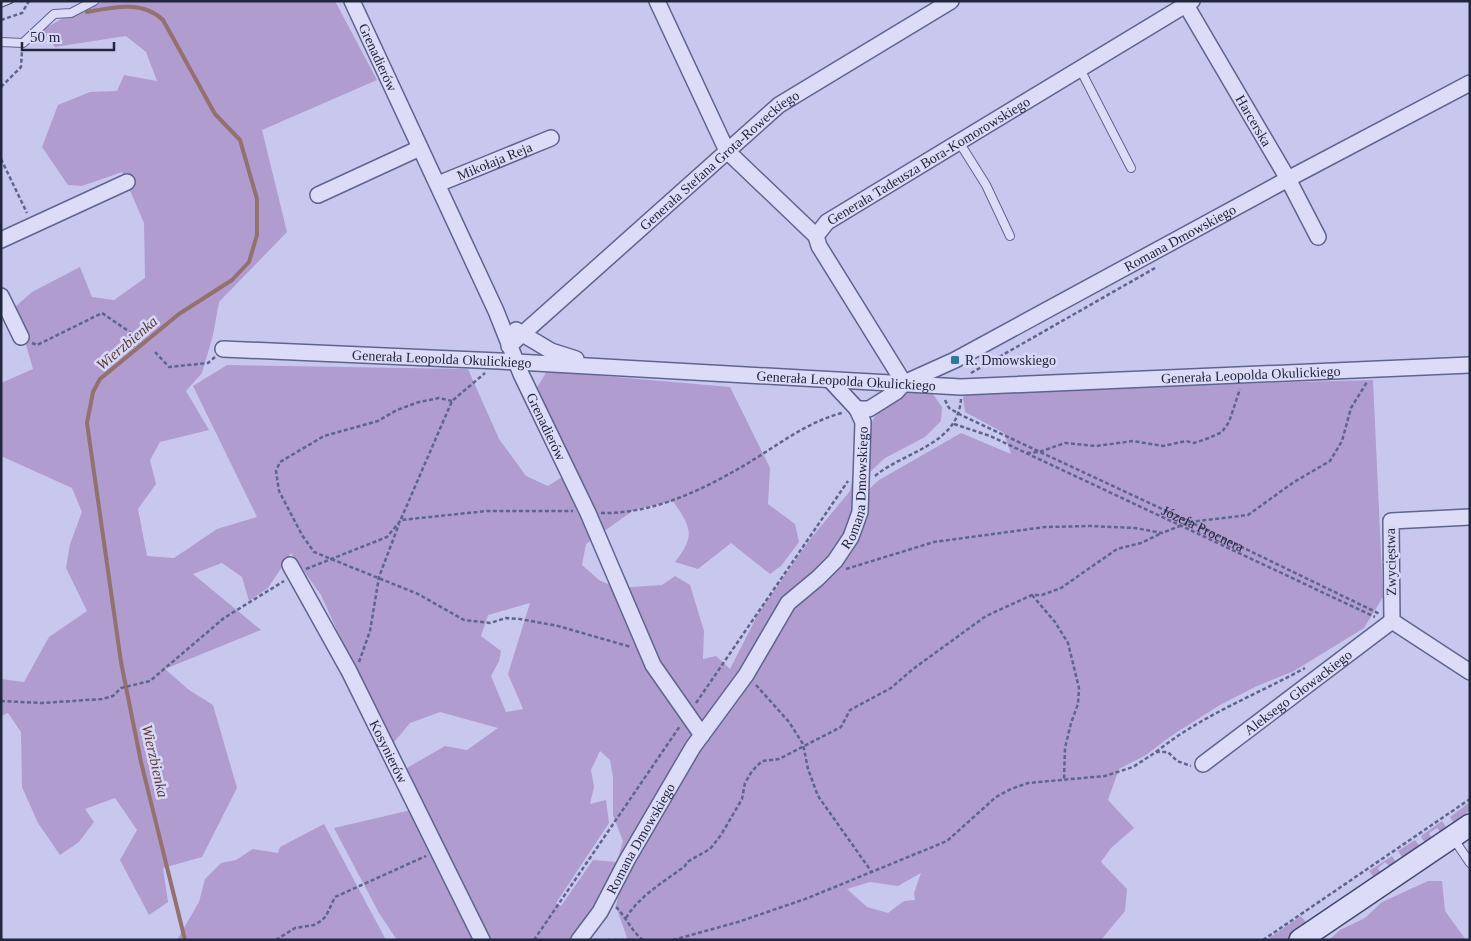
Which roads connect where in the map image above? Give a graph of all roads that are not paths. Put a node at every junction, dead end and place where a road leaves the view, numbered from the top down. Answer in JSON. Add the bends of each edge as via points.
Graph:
{"nodes":[{"id":1,"x":94,"y":1,"type":"edge"},
{"id":2,"x":352,"y":1,"type":"edge"},
{"id":3,"x":657,"y":1,"type":"edge"},
{"id":4,"x":951,"y":1,"type":"edge"},
{"id":5,"x":1189,"y":3,"type":"edge"},
{"id":6,"x":1,"y":42,"type":"edge"},
{"id":7,"x":1080,"y":69,"type":"junction"},
{"id":8,"x":1470,"y":83,"type":"edge"},
{"id":9,"x":551,"y":138,"type":"dead end"},
{"id":10,"x":959,"y":142,"type":"junction"},
{"id":11,"x":420,"y":148,"type":"junction"},
{"id":12,"x":727,"y":151,"type":"junction"},
{"id":13,"x":1131,"y":168,"type":"dead end"},
{"id":14,"x":1288,"y":179,"type":"junction"},
{"id":15,"x":127,"y":182,"type":"dead end"},
{"id":16,"x":438,"y":184,"type":"junction"},
{"id":17,"x":318,"y":195,"type":"dead end"},
{"id":18,"x":816,"y":236,"type":"junction"},
{"id":19,"x":1010,"y":236,"type":"dead end"},
{"id":20,"x":1318,"y":237,"type":"dead end"},
{"id":21,"x":1,"y":240,"type":"edge"},
{"id":22,"x":1,"y":296,"type":"edge"},
{"id":23,"x":496,"y":311,"type":"junction"},
{"id":24,"x":522,"y":335,"type":"junction"},
{"id":25,"x":20,"y":337,"type":"road end"},
{"id":26,"x":510,"y":346,"type":"junction"},
{"id":27,"x":224,"y":349,"type":"road end"},
{"id":28,"x":515,"y":362,"type":"junction"},
{"id":29,"x":1470,"y":365,"type":"edge"},
{"id":30,"x":594,"y":366,"type":"junction"},
{"id":31,"x":830,"y":380,"type":"junction"},
{"id":32,"x":904,"y":383,"type":"junction"},
{"id":33,"x":857,"y":409,"type":"junction"},
{"id":34,"x":1470,"y":518,"type":"edge"},
{"id":35,"x":293,"y":569,"type":"road end"},
{"id":36,"x":1389,"y":623,"type":"junction"},
{"id":37,"x":1470,"y":672,"type":"edge"},
{"id":38,"x":702,"y":735,"type":"junction"},
{"id":39,"x":1203,"y":764,"type":"road end"},
{"id":40,"x":1470,"y":825,"type":"edge"},
{"id":41,"x":1452,"y":837,"type":"junction"},
{"id":42,"x":1470,"y":863,"type":"edge"},
{"id":43,"x":482,"y":940,"type":"edge"},
{"id":44,"x":579,"y":940,"type":"edge"},
{"id":45,"x":1300,"y":940,"type":"edge"}],
"edges":[{"from":1,"to":6,"type":"lane","via":[[71,13],[54,14],[23,43]]},
{"from":2,"to":11,"type":"street","name":"Grenadierów"},
{"from":3,"to":12,"type":"street"},
{"from":4,"to":12,"type":"street","name":"Generała Stefana Grota-Roweckiego","via":[[780,105]]},
{"from":5,"to":7,"type":"street","name":"Generała Tadeusza Bora-Komorowskiego"},
{"from":5,"to":14,"type":"street","name":"Harcerska"},
{"from":7,"to":10,"type":"street","name":"Generała Tadeusza Bora-Komorowskiego"},
{"from":7,"to":13,"type":"lane"},
{"from":8,"to":14,"type":"street","name":"Romana Dmowskiego"},
{"from":9,"to":16,"type":"street","name":"Mikołaja Reja"},
{"from":10,"to":18,"type":"street","name":"Generała Tadeusza Bora-Komorowskiego","via":[[827,222]]},
{"from":10,"to":19,"type":"lane","via":[[986,185]]},
{"from":11,"to":16,"type":"street","name":"Grenadierów"},
{"from":11,"to":17,"type":"street"},
{"from":12,"to":18,"type":"street"},
{"from":12,"to":24,"type":"street","name":"Generała Stefana Grota-Roweckiego"},
{"from":14,"to":20,"type":"street","name":"Harcerska"},
{"from":14,"to":32,"type":"street","name":"Romana Dmowskiego","via":[[955,360]]},
{"from":15,"to":21,"type":"street"},
{"from":16,"to":23,"type":"street","name":"Grenadierów"},
{"from":18,"to":32,"type":"street","name":"Generała Tadeusza Bora-Komorowskiego","via":[[819,246]]},
{"from":22,"to":25,"type":"street"},
{"from":23,"to":24,"type":"street"},
{"from":23,"to":26,"type":"street","name":"Grenadierów"},
{"from":24,"to":26,"type":"street","name":"Generała Stefana Grota-Roweckiego"},
{"from":24,"to":30,"type":"street","via":[[552,351]]},
{"from":26,"to":28,"type":"street","name":"Grenadierów"},
{"from":27,"to":28,"type":"street","name":"Generała Leopolda Okulickiego"},
{"from":28,"to":30,"type":"street","name":"Generała Leopolda Okulickiego"},
{"from":28,"to":38,"type":"street","name":"Grenadierów","via":[[588,513],[653,665]]},
{"from":29,"to":32,"type":"street","name":"Generała Leopolda Okulickiego","via":[[961,387]]},
{"from":30,"to":31,"type":"street","name":"Generała Leopolda Okulickiego"},
{"from":31,"to":32,"type":"street","name":"Generała Leopolda Okulickiego"},
{"from":31,"to":33,"type":"street"},
{"from":32,"to":33,"type":"street","name":"Romana Dmowskiego","via":[[869,410]]},
{"from":33,"to":38,"type":"street","name":"Romana Dmowskiego","via":[[863,422],[860,512],[851,537],[824,573],[788,603],[746,675]]},
{"from":34,"to":36,"type":"street","name":"Zwycięstwa","via":[[1391,521]]},
{"from":35,"to":43,"type":"street","name":"Kosynierów","via":[[349,671]]},
{"from":36,"to":37,"type":"street"},
{"from":36,"to":39,"type":"street","name":"Aleksego Głowackiego"},
{"from":38,"to":44,"type":"street","name":"Romana Dmowskiego","via":[[627,860],[600,912]]},
{"from":40,"to":41,"type":"street"},
{"from":41,"to":42,"type":"lane"},
{"from":41,"to":45,"type":"street"}]}
